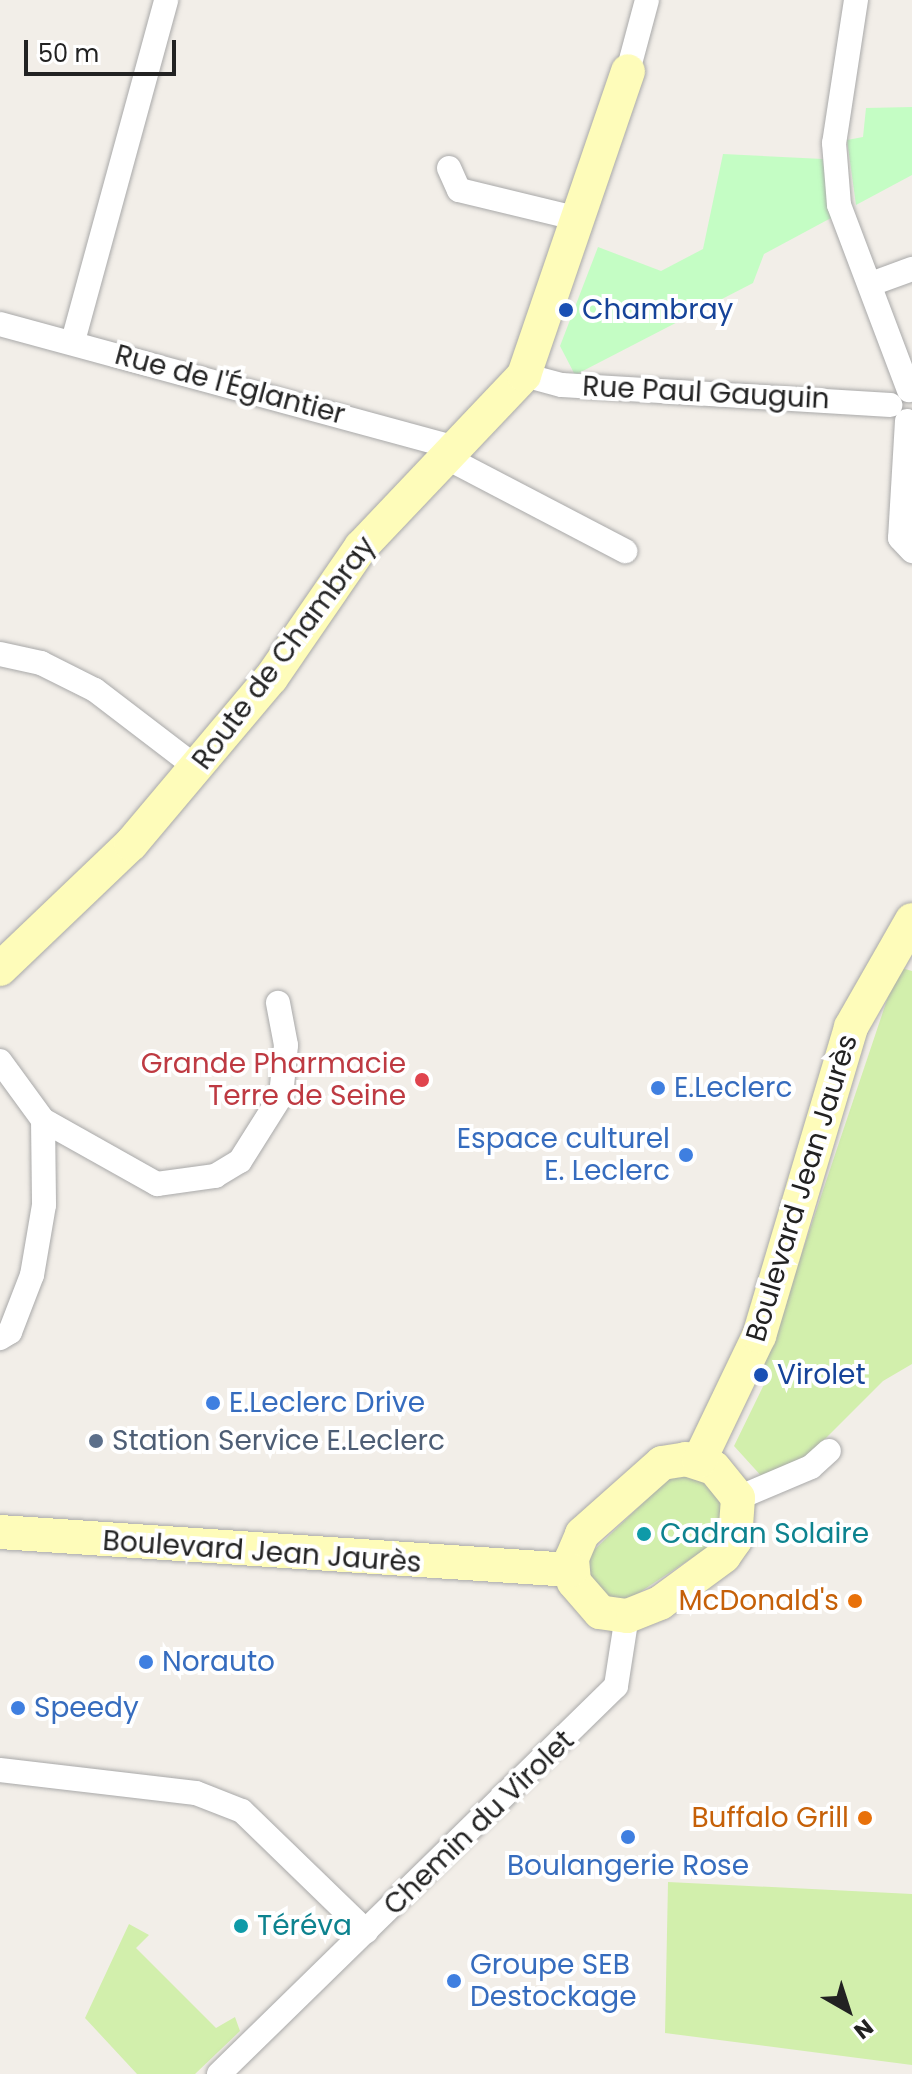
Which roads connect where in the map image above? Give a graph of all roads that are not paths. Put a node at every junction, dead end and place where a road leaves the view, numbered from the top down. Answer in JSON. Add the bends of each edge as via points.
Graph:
{"nodes":[{"id":1,"x":166,"y":0,"type":"edge"},
{"id":2,"x":647,"y":0,"type":"edge"},
{"id":3,"x":856,"y":0,"type":"edge"},
{"id":4,"x":628,"y":71,"type":"joint"},
{"id":5,"x":449,"y":168,"type":"dead end"},
{"id":6,"x":579,"y":219,"type":"junction"},
{"id":7,"x":912,"y":269,"type":"edge"},
{"id":8,"x":871,"y":284,"type":"junction"},
{"id":9,"x":0,"y":324,"type":"edge"},
{"id":10,"x":73,"y":341,"type":"junction"},
{"id":11,"x":524,"y":375,"type":"junction"},
{"id":12,"x":906,"y":405,"type":"edge"},
{"id":13,"x":455,"y":454,"type":"junction"},
{"id":14,"x":625,"y":551,"type":"dead end"},
{"id":15,"x":912,"y":551,"type":"edge"},
{"id":16,"x":0,"y":654,"type":"edge"},
{"id":17,"x":197,"y":768,"type":"junction"},
{"id":18,"x":912,"y":920,"type":"edge"},
{"id":19,"x":0,"y":969,"type":"edge"},
{"id":20,"x":278,"y":1003,"type":"dead end"},
{"id":21,"x":0,"y":1061,"type":"edge"},
{"id":22,"x":43,"y":1120,"type":"junction"},
{"id":23,"x":0,"y":1338,"type":"edge"},
{"id":24,"x":829,"y":1451,"type":"dead end"},
{"id":25,"x":699,"y":1461,"type":"junction"},
{"id":26,"x":738,"y":1498,"type":"junction"},
{"id":27,"x":0,"y":1532,"type":"edge"},
{"id":28,"x":571,"y":1570,"type":"junction"},
{"id":29,"x":627,"y":1616,"type":"junction"},
{"id":30,"x":0,"y":1770,"type":"edge"},
{"id":31,"x":366,"y":1931,"type":"junction"},
{"id":32,"x":219,"y":2074,"type":"edge"}],
"edges":[{"from":1,"to":10,"type":"street"},
{"from":2,"to":4,"type":"street","name":"Route de Chambray"},
{"from":3,"to":8,"type":"street","via":[[834,143],[839,205]]},
{"from":4,"to":6,"type":"main road","name":"Route de Chambray"},
{"from":5,"to":6,"type":"street","via":[[459,190]]},
{"from":6,"to":11,"type":"main road","name":"Route de Chambray"},
{"from":7,"to":8,"type":"street"},
{"from":8,"to":12,"type":"street"},
{"from":9,"to":10,"type":"street","name":"Rue de l'Églantier"},
{"from":10,"to":13,"type":"street","name":"Rue de l'Églantier"},
{"from":11,"to":12,"type":"street","name":"Rue Paul Gauguin","via":[[562,385]]},
{"from":11,"to":13,"type":"main road","name":"Route de Chambray"},
{"from":12,"to":15,"type":"street","via":[[900,538]]},
{"from":13,"to":14,"type":"street","name":"Rue de l'Églantier"},
{"from":13,"to":17,"type":"main road","name":"Route de Chambray","via":[[361,547],[271,678]]},
{"from":16,"to":17,"type":"street","via":[[41,663],[95,690]]},
{"from":17,"to":19,"type":"main road","name":"Route de Chambray","via":[[89,887]]},
{"from":18,"to":25,"type":"main road","name":"Boulevard Jean Jaurès","via":[[851,1027],[759,1336]]},
{"from":20,"to":22,"type":"street","via":[[286,1045],[281,1096],[240,1161],[215,1176],[157,1184]]},
{"from":21,"to":22,"type":"street"},
{"from":22,"to":23,"type":"street","via":[[44,1205],[32,1275],[10,1332]]},
{"from":24,"to":26,"type":"street","via":[[811,1467]]},
{"from":25,"to":26,"type":"main road","via":[[725,1477]]},
{"from":25,"to":28,"type":"main road","via":[[662,1463],[626,1492],[582,1534]]},
{"from":26,"to":29,"type":"main road","via":[[739,1525],[724,1556],[660,1603]]},
{"from":27,"to":28,"type":"main road","name":"Boulevard Jean Jaurès"},
{"from":28,"to":29,"type":"main road","via":[[584,1600],[600,1612]]},
{"from":29,"to":31,"type":"street","name":"Chemin du Virolet","via":[[616,1686]]},
{"from":30,"to":31,"type":"street","via":[[196,1793],[242,1811]]},
{"from":31,"to":32,"type":"street","name":"Chemin du Virolet"}]}
